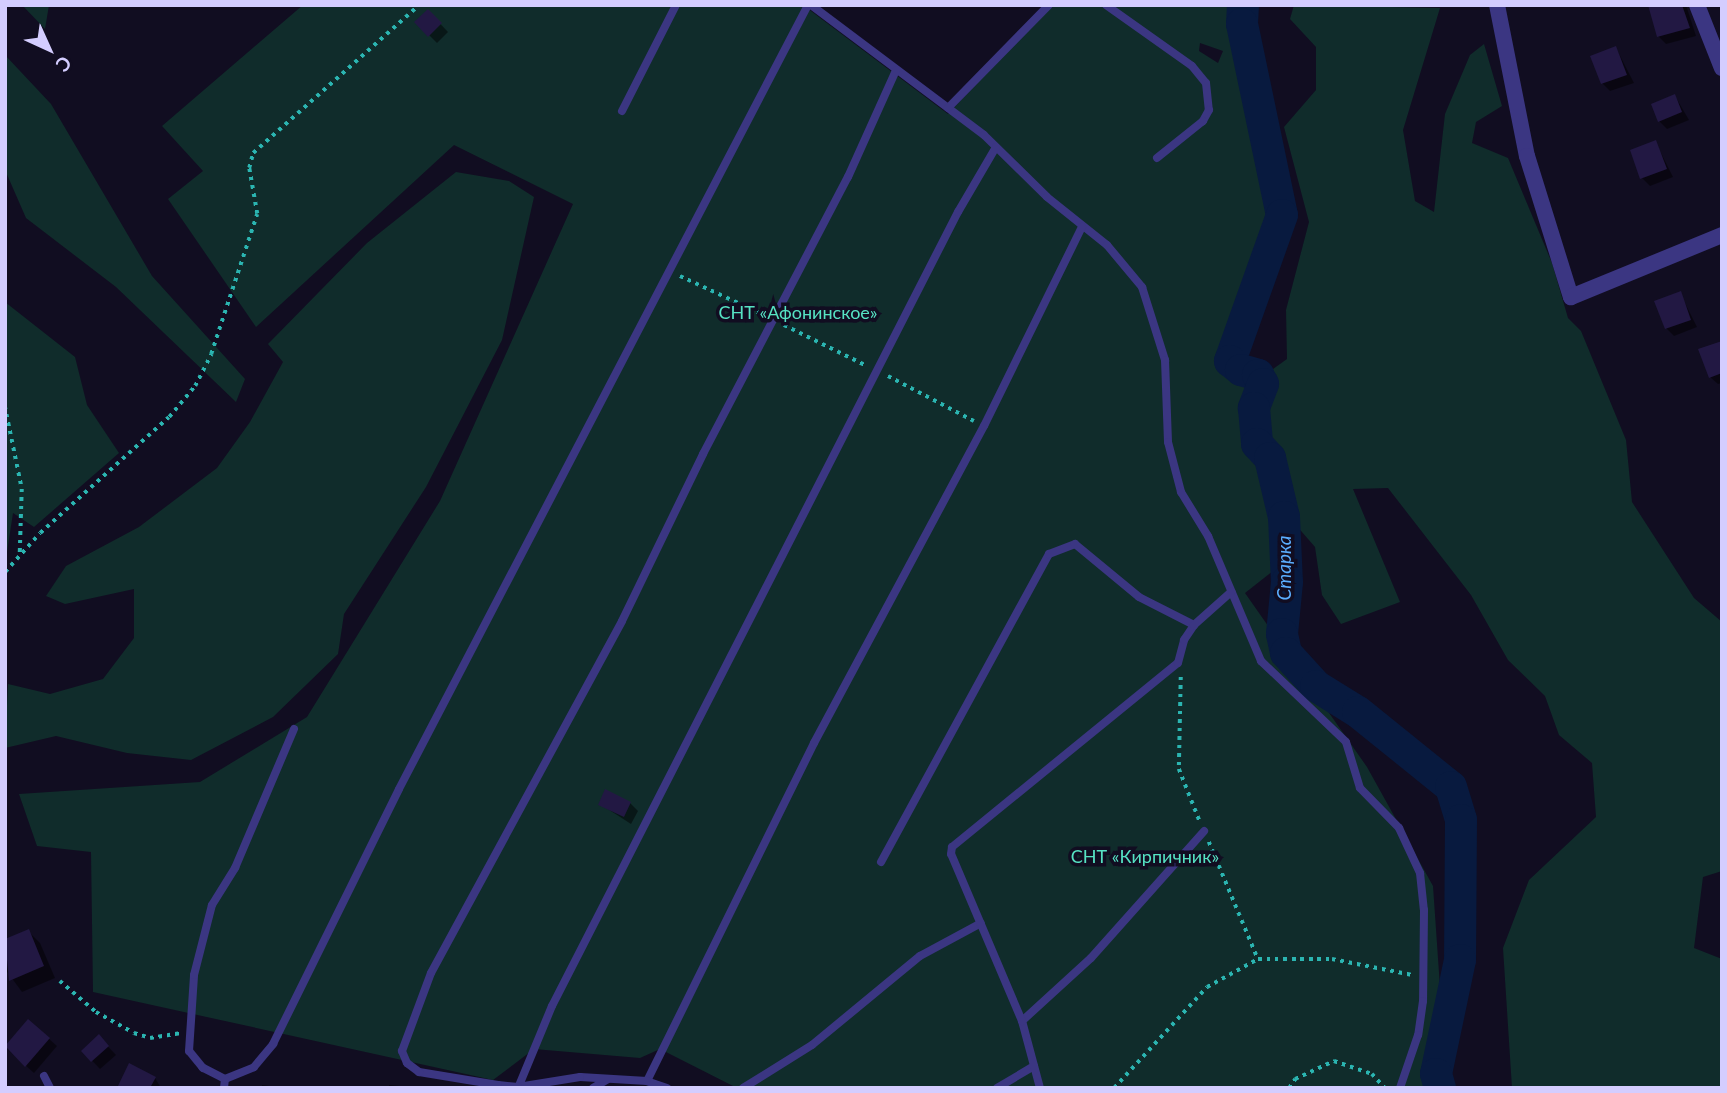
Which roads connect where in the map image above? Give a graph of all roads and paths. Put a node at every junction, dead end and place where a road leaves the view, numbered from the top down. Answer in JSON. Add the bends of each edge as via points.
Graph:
{"nodes":[{"id":1,"x":419,"y":5,"type":"edge"},
{"id":2,"x":676,"y":5,"type":"edge"},
{"id":3,"x":810,"y":5,"type":"edge"},
{"id":4,"x":1049,"y":5,"type":"edge"},
{"id":5,"x":1106,"y":5,"type":"edge"},
{"id":6,"x":1497,"y":5,"type":"edge"},
{"id":7,"x":1697,"y":5,"type":"edge"},
{"id":8,"x":1722,"y":68,"type":"edge"},
{"id":9,"x":896,"y":70,"type":"junction"},
{"id":10,"x":948,"y":108,"type":"junction"},
{"id":11,"x":622,"y":111,"type":"dead end"},
{"id":12,"x":996,"y":147,"type":"junction"},
{"id":13,"x":1157,"y":158,"type":"dead end"},
{"id":14,"x":1082,"y":227,"type":"junction"},
{"id":15,"x":1722,"y":235,"type":"edge"},
{"id":16,"x":672,"y":272,"type":"junction"},
{"id":17,"x":775,"y":321,"type":"junction"},
{"id":18,"x":878,"y":371,"type":"junction"},
{"id":19,"x":5,"y":406,"type":"edge"},
{"id":20,"x":984,"y":426,"type":"junction"},
{"id":21,"x":19,"y":553,"type":"junction"},
{"id":22,"x":5,"y":572,"type":"edge"},
{"id":23,"x":1231,"y":592,"type":"junction"},
{"id":24,"x":1194,"y":625,"type":"junction"},
{"id":25,"x":1178,"y":663,"type":"junction"},
{"id":26,"x":294,"y":729,"type":"dead end"},
{"id":27,"x":1204,"y":831,"type":"junction"},
{"id":28,"x":881,"y":862,"type":"dead end"},
{"id":29,"x":981,"y":923,"type":"junction"},
{"id":30,"x":1258,"y":959,"type":"junction"},
{"id":31,"x":1423,"y":977,"type":"junction"},
{"id":32,"x":60,"y":981,"type":"dead end"},
{"id":33,"x":1022,"y":1021,"type":"junction"},
{"id":34,"x":187,"y":1031,"type":"junction"},
{"id":35,"x":1034,"y":1066,"type":"junction"},
{"id":36,"x":44,"y":1076,"type":"dead end"},
{"id":37,"x":610,"y":1078,"type":"junction"},
{"id":38,"x":647,"y":1081,"type":"junction"},
{"id":39,"x":224,"y":1083,"type":"edge"},
{"id":40,"x":518,"y":1087,"type":"edge"},
{"id":41,"x":50,"y":1088,"type":"edge"},
{"id":42,"x":593,"y":1088,"type":"edge"},
{"id":43,"x":667,"y":1088,"type":"edge"},
{"id":44,"x":743,"y":1088,"type":"edge"},
{"id":45,"x":998,"y":1088,"type":"edge"},
{"id":46,"x":1040,"y":1088,"type":"edge"},
{"id":47,"x":1114,"y":1088,"type":"edge"},
{"id":48,"x":1289,"y":1088,"type":"edge"},
{"id":49,"x":1385,"y":1088,"type":"edge"},
{"id":50,"x":1400,"y":1088,"type":"edge"}],
"edges":[{"from":1,"to":21,"type":"path","via":[[253,153],[249,168],[258,198],[257,214],[211,354],[195,386],[169,417]]},
{"from":2,"to":11,"type":"lane"},
{"from":3,"to":9,"type":"lane"},
{"from":3,"to":16,"type":"lane"},
{"from":4,"to":10,"type":"lane"},
{"from":5,"to":13,"type":"lane","via":[[1192,66],[1206,83],[1209,110],[1203,121]]},
{"from":6,"to":15,"type":"street","via":[[1527,156],[1571,297]]},
{"from":7,"to":8,"type":"street"},
{"from":9,"to":10,"type":"lane"},
{"from":9,"to":17,"type":"lane","via":[[884,103]]},
{"from":10,"to":12,"type":"lane"},
{"from":12,"to":14,"type":"lane"},
{"from":12,"to":18,"type":"lane"},
{"from":14,"to":20,"type":"lane"},
{"from":14,"to":23,"type":"lane","via":[[1107,245],[1142,287],[1166,360],[1168,442],[1177,482],[1208,536]]},
{"from":16,"to":17,"type":"path"},
{"from":16,"to":39,"type":"lane","via":[[419,751],[274,1044],[254,1067]]},
{"from":17,"to":18,"type":"path"},
{"from":17,"to":40,"type":"lane","via":[[703,454],[622,621],[431,973],[402,1051],[407,1063],[419,1072]]},
{"from":18,"to":20,"type":"path"},
{"from":18,"to":40,"type":"lane","via":[[552,1006]]},
{"from":19,"to":21,"type":"path","via":[[22,489]]},
{"from":20,"to":38,"type":"lane","via":[[814,743]]},
{"from":21,"to":22,"type":"path"},
{"from":23,"to":24,"type":"lane"},
{"from":23,"to":31,"type":"lane","via":[[1261,661],[1346,742],[1360,788],[1406,840],[1421,886]]},
{"from":24,"to":25,"type":"lane"},
{"from":24,"to":28,"type":"lane","via":[[1139,597],[1075,544],[1049,554]]},
{"from":25,"to":27,"type":"path","via":[[1183,715],[1179,769]]},
{"from":25,"to":29,"type":"lane","via":[[952,847]]},
{"from":26,"to":34,"type":"lane","via":[[235,868],[212,905],[194,975]]},
{"from":27,"to":30,"type":"path"},
{"from":27,"to":33,"type":"lane","via":[[1091,958]]},
{"from":29,"to":33,"type":"lane"},
{"from":29,"to":44,"type":"lane","via":[[920,956],[811,1045]]},
{"from":30,"to":31,"type":"path","via":[[1340,960]]},
{"from":30,"to":47,"type":"path","via":[[1207,987]]},
{"from":31,"to":50,"type":"lane","via":[[1418,1034]]},
{"from":32,"to":34,"type":"path","via":[[96,1012],[134,1033],[150,1038]]},
{"from":33,"to":35,"type":"lane"},
{"from":34,"to":39,"type":"lane","via":[[194,1061]]},
{"from":35,"to":45,"type":"lane"},
{"from":35,"to":46,"type":"lane"},
{"from":36,"to":41,"type":"lane"},
{"from":37,"to":38,"type":"lane"},
{"from":37,"to":40,"type":"lane","via":[[554,1079]]},
{"from":37,"to":42,"type":"lane"},
{"from":38,"to":43,"type":"lane"},
{"from":48,"to":49,"type":"path","via":[[1295,1079],[1334,1061],[1372,1074]]}]}
